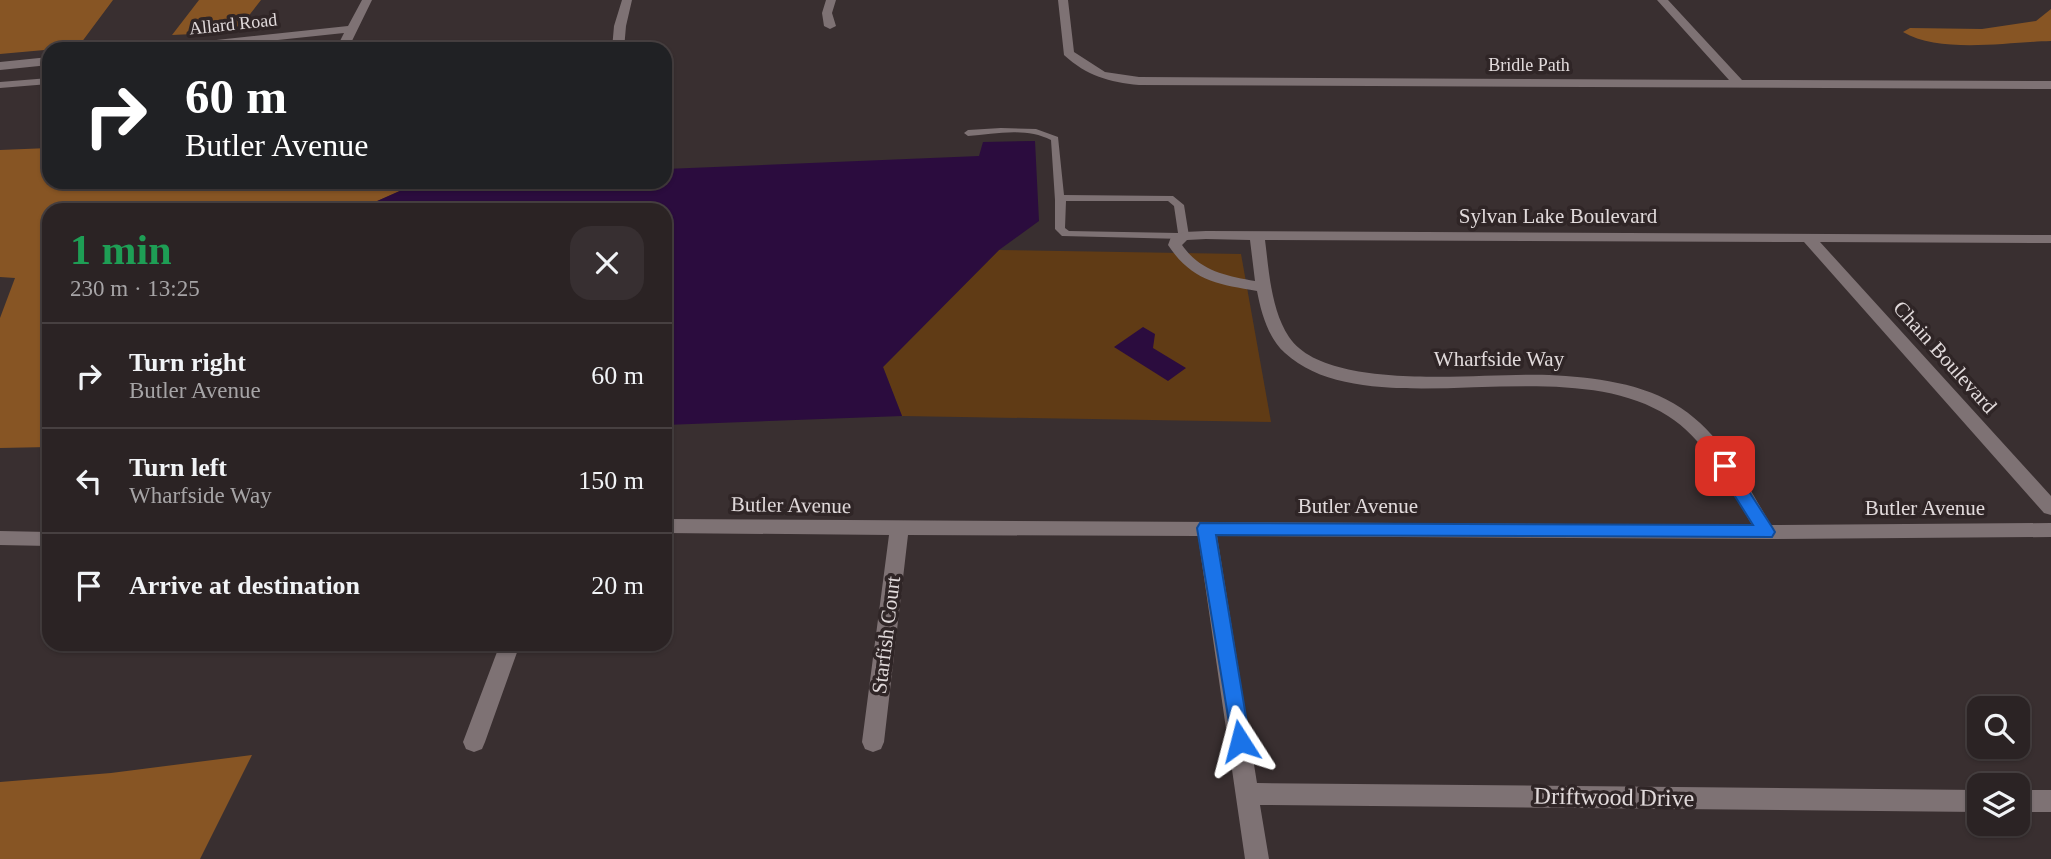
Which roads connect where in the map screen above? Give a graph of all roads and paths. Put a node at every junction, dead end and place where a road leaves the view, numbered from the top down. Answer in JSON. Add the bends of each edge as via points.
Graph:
{"nodes":[{"id":1,"x":367,"y":0,"type":"edge"},
{"id":2,"x":628,"y":0,"type":"edge"},
{"id":3,"x":831,"y":0,"type":"edge"},
{"id":4,"x":1063,"y":0,"type":"edge"},
{"id":5,"x":1662,"y":0,"type":"edge"},
{"id":6,"x":830,"y":26,"type":"dead end"},
{"id":7,"x":352,"y":29,"type":"junction"},
{"id":8,"x":227,"y":42,"type":"edge"},
{"id":9,"x":346,"y":42,"type":"edge"},
{"id":10,"x":619,"y":42,"type":"edge"},
{"id":11,"x":42,"y":62,"type":"edge"},
{"id":12,"x":0,"y":66,"type":"edge"},
{"id":13,"x":42,"y":82,"type":"edge"},
{"id":14,"x":1739,"y":84,"type":"junction"},
{"id":15,"x":2051,"y":85,"type":"edge"},
{"id":16,"x":0,"y":86,"type":"edge"},
{"id":17,"x":968,"y":133,"type":"dead end"},
{"id":18,"x":1060,"y":200,"type":"junction"},
{"id":19,"x":1184,"y":236,"type":"junction"},
{"id":20,"x":1806,"y":236,"type":"junction"},
{"id":21,"x":1257,"y":237,"type":"junction"},
{"id":22,"x":2051,"y":239,"type":"edge"},
{"id":23,"x":1264,"y":287,"type":"junction"},
{"id":24,"x":2051,"y":508,"type":"edge"},
{"id":25,"x":672,"y":526,"type":"edge"},
{"id":26,"x":899,"y":528,"type":"junction"},
{"id":27,"x":1206,"y":528,"type":"junction"},
{"id":28,"x":2051,"y":530,"type":"edge"},
{"id":29,"x":1766,"y":532,"type":"junction"},
{"id":30,"x":0,"y":538,"type":"edge"},
{"id":31,"x":42,"y":539,"type":"edge"},
{"id":32,"x":507,"y":651,"type":"edge"},
{"id":33,"x":474,"y":742,"type":"dead end"},
{"id":34,"x":873,"y":742,"type":"dead end"},
{"id":35,"x":1248,"y":794,"type":"junction"},
{"id":36,"x":1967,"y":801,"type":"edge"},
{"id":37,"x":2030,"y":801,"type":"edge"},
{"id":38,"x":2051,"y":801,"type":"edge"},
{"id":39,"x":1257,"y":859,"type":"edge"}],
"edges":[{"from":1,"to":7,"type":"street"},
{"from":2,"to":10,"type":"street"},
{"from":3,"to":6,"type":"street"},
{"from":4,"to":14,"type":"street","name":"Bridle Path","via":[[1068,53],[1084,68],[1113,79]]},
{"from":5,"to":14,"type":"street"},
{"from":7,"to":8,"type":"street","name":"Allard Road"},
{"from":7,"to":9,"type":"street"},
{"from":11,"to":12,"type":"street"},
{"from":13,"to":16,"type":"lane"},
{"from":14,"to":15,"type":"street","name":"Bridle Path"},
{"from":17,"to":18,"type":"lane","via":[[1039,133],[1055,139]]},
{"from":18,"to":19,"type":"lane","via":[[1170,198],[1179,205]]},
{"from":18,"to":19,"type":"lane","via":[[1059,229],[1066,234]]},
{"from":19,"to":21,"type":"street","name":"Sylvan Lake Boulevard"},
{"from":19,"to":23,"type":"street","via":[[1175,245],[1188,265],[1211,277]]},
{"from":20,"to":21,"type":"street","name":"Sylvan Lake Boulevard"},
{"from":20,"to":22,"type":"street","name":"Sylvan Lake Boulevard"},
{"from":20,"to":24,"type":"street","name":"Chain Boulevard"},
{"from":21,"to":23,"type":"street","name":"Wharfside Way"},
{"from":23,"to":29,"type":"street","name":"Wharfside Way","via":[[1273,319],[1288,347],[1324,370],[1358,379],[1395,381],[1581,382],[1617,387],[1651,399],[1711,444]]},
{"from":25,"to":26,"type":"street","name":"Butler Avenue"},
{"from":26,"to":27,"type":"street","name":"Butler Avenue"},
{"from":26,"to":34,"type":"street","name":"Starfish Court"},
{"from":27,"to":29,"type":"street","name":"Butler Avenue"},
{"from":27,"to":35,"type":"street"},
{"from":28,"to":29,"type":"street","name":"Butler Avenue"},
{"from":30,"to":31,"type":"street"},
{"from":32,"to":33,"type":"street"},
{"from":35,"to":36,"type":"street","name":"Driftwood Drive"},
{"from":35,"to":39,"type":"street"},
{"from":37,"to":38,"type":"street"}]}
